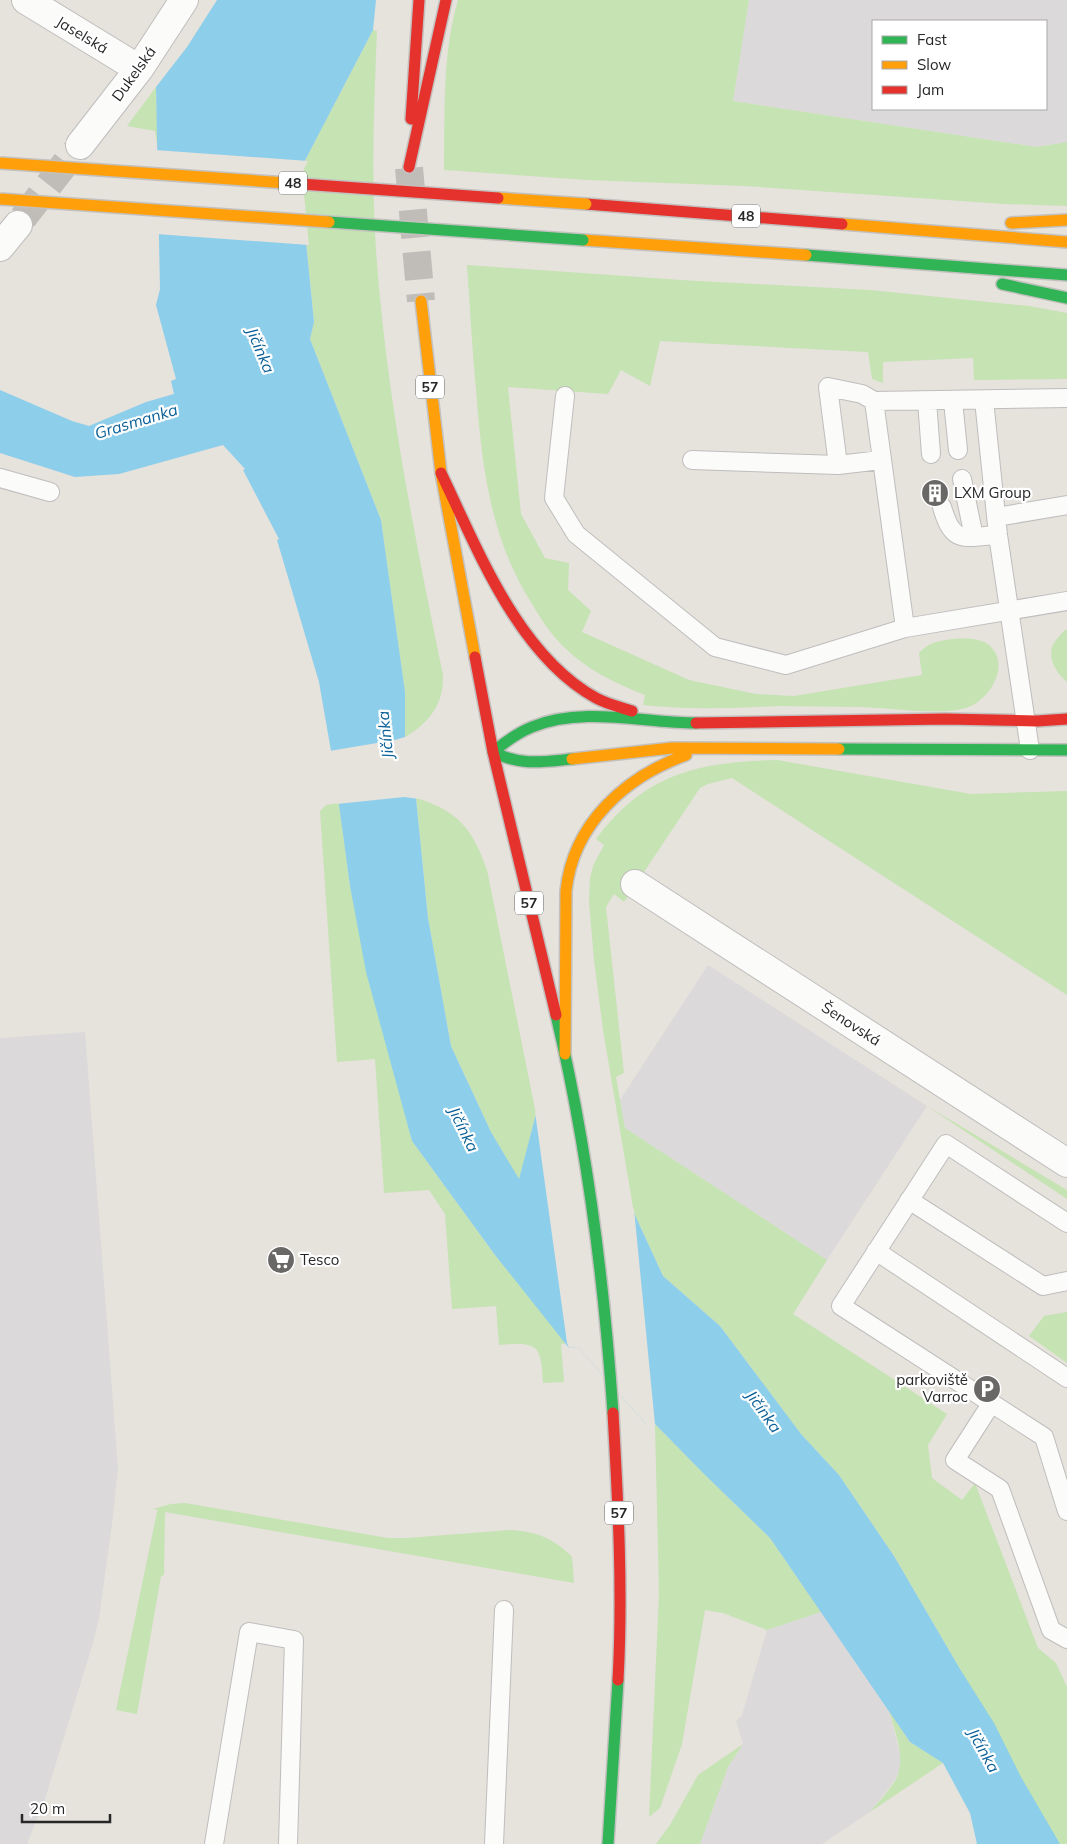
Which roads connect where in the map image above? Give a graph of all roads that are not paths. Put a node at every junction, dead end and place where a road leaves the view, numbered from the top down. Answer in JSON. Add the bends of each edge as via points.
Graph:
{"nodes":[{"id":1,"x":26,"y":0,"type":"edge"},
{"id":2,"x":184,"y":0,"type":"edge"},
{"id":3,"x":419,"y":0,"type":"edge"},
{"id":4,"x":446,"y":0,"type":"edge"},
{"id":5,"x":139,"y":69,"type":"junction"},
{"id":6,"x":80,"y":145,"type":"tunnel mouth"},
{"id":7,"x":0,"y":163,"type":"edge"},
{"id":8,"x":0,"y":199,"type":"edge"},
{"id":9,"x":1067,"y":220,"type":"edge"},
{"id":10,"x":18,"y":225,"type":"tunnel mouth"},
{"id":11,"x":906,"y":228,"type":"junction"},
{"id":12,"x":1067,"y":242,"type":"edge"},
{"id":13,"x":0,"y":247,"type":"edge"},
{"id":14,"x":900,"y":261,"type":"junction"},
{"id":15,"x":1067,"y":274,"type":"edge"},
{"id":16,"x":1067,"y":298,"type":"edge"},
{"id":17,"x":421,"y":301,"type":"tunnel mouth"},
{"id":18,"x":565,"y":396,"type":"dead end"},
{"id":19,"x":1067,"y":398,"type":"edge"},
{"id":20,"x":984,"y":400,"type":"junction"},
{"id":21,"x":874,"y":401,"type":"junction"},
{"id":22,"x":927,"y":401,"type":"junction"},
{"id":23,"x":953,"y":401,"type":"junction"},
{"id":24,"x":958,"y":450,"type":"dead end"},
{"id":25,"x":931,"y":454,"type":"dead end"},
{"id":26,"x":692,"y":460,"type":"dead end"},
{"id":27,"x":880,"y":460,"type":"junction"},
{"id":28,"x":838,"y":465,"type":"junction"},
{"id":29,"x":441,"y":473,"type":"junction"},
{"id":30,"x":0,"y":478,"type":"edge"},
{"id":31,"x":962,"y":478,"type":"dead end"},
{"id":32,"x":50,"y":492,"type":"dead end"},
{"id":33,"x":1067,"y":505,"type":"edge"},
{"id":34,"x":942,"y":507,"type":"dead end"},
{"id":35,"x":997,"y":526,"type":"junction"},
{"id":36,"x":974,"y":536,"type":"junction"},
{"id":37,"x":1067,"y":601,"type":"edge"},
{"id":38,"x":1010,"y":610,"type":"junction"},
{"id":39,"x":904,"y":628,"type":"junction"},
{"id":40,"x":1067,"y":720,"type":"edge"},
{"id":41,"x":1027,"y":722,"type":"junction"},
{"id":42,"x":691,"y":723,"type":"junction"},
{"id":43,"x":725,"y":747,"type":"junction"},
{"id":44,"x":1030,"y":750,"type":"junction"},
{"id":45,"x":1067,"y":750,"type":"edge"},
{"id":46,"x":493,"y":752,"type":"junction"},
{"id":47,"x":635,"y":884,"type":"dead end"},
{"id":48,"x":565,"y":1054,"type":"junction"},
{"id":49,"x":1067,"y":1164,"type":"edge"},
{"id":50,"x":909,"y":1200,"type":"junction"},
{"id":51,"x":1067,"y":1222,"type":"edge"},
{"id":52,"x":876,"y":1252,"type":"junction"},
{"id":53,"x":1067,"y":1281,"type":"edge"},
{"id":54,"x":1067,"y":1378,"type":"edge"},
{"id":55,"x":992,"y":1404,"type":"junction"},
{"id":56,"x":1067,"y":1511,"type":"edge"},
{"id":57,"x":504,"y":1610,"type":"dead end"},
{"id":58,"x":1067,"y":1639,"type":"edge"},
{"id":59,"x":214,"y":1844,"type":"edge"},
{"id":60,"x":288,"y":1844,"type":"edge"},
{"id":61,"x":494,"y":1844,"type":"edge"},
{"id":62,"x":608,"y":1844,"type":"edge"}],
"edges":[{"from":1,"to":5,"type":"street","name":"Jaselská"},
{"from":2,"to":5,"type":"street","name":"Dukelská"},
{"from":3,"to":4,"type":"main road","via":[[409,168]]},
{"from":5,"to":6,"type":"street","name":"Dukelská"},
{"from":7,"to":11,"type":"main road","number":"48","bridge":true},
{"from":8,"to":14,"type":"main road","number":"48","bridge":true},
{"from":9,"to":11,"type":"main road"},
{"from":10,"to":13,"type":"street"},
{"from":11,"to":12,"type":"main road","number":"48"},
{"from":14,"to":15,"type":"main road","number":"48"},
{"from":14,"to":16,"type":"main road"},
{"from":17,"to":29,"type":"main road","number":"57"},
{"from":18,"to":39,"type":"lane","via":[[554,498],[576,534],[716,647],[786,665]]},
{"from":19,"to":20,"type":"lane"},
{"from":20,"to":23,"type":"lane"},
{"from":20,"to":35,"type":"lane"},
{"from":21,"to":22,"type":"lane"},
{"from":21,"to":27,"type":"lane"},
{"from":21,"to":28,"type":"lane","via":[[862,394],[828,387]]},
{"from":22,"to":23,"type":"lane"},
{"from":22,"to":25,"type":"lane"},
{"from":23,"to":24,"type":"lane"},
{"from":26,"to":28,"type":"lane"},
{"from":27,"to":28,"type":"lane"},
{"from":27,"to":39,"type":"lane"},
{"from":29,"to":42,"type":"main road","via":[[496,583],[549,662],[593,697],[621,709]]},
{"from":29,"to":46,"type":"main road","number":"57"},
{"from":30,"to":32,"type":"lane"},
{"from":31,"to":36,"type":"lane"},
{"from":33,"to":35,"type":"lane"},
{"from":34,"to":36,"type":"lane","via":[[952,532],[961,537]]},
{"from":35,"to":36,"type":"lane"},
{"from":35,"to":38,"type":"lane"},
{"from":37,"to":38,"type":"lane"},
{"from":38,"to":39,"type":"lane"},
{"from":38,"to":41,"type":"lane"},
{"from":40,"to":41,"type":"main road"},
{"from":41,"to":42,"type":"main road","via":[[958,719]]},
{"from":41,"to":44,"type":"lane"},
{"from":42,"to":46,"type":"main road","via":[[569,718],[525,729]]},
{"from":43,"to":44,"type":"main road"},
{"from":43,"to":46,"type":"main road","via":[[647,749],[530,763],[507,759]]},
{"from":43,"to":48,"type":"main road","via":[[677,757],[646,772],[629,783],[584,833],[570,863],[566,892]]},
{"from":44,"to":45,"type":"main road"},
{"from":46,"to":48,"type":"main road","number":"57"},
{"from":47,"to":49,"type":"street","name":"Šenovská"},
{"from":48,"to":62,"type":"main road","number":"57","via":[[593,1211],[612,1385],[619,1514],[620,1640]]},
{"from":50,"to":51,"type":"lane","via":[[946,1144]]},
{"from":50,"to":52,"type":"lane"},
{"from":50,"to":53,"type":"lane","via":[[1043,1286]]},
{"from":52,"to":54,"type":"lane"},
{"from":52,"to":55,"type":"lane","via":[[841,1306]]},
{"from":55,"to":56,"type":"lane","via":[[1044,1437]]},
{"from":55,"to":58,"type":"lane","via":[[955,1460],[1000,1489],[1051,1630]]},
{"from":57,"to":61,"type":"lane"},
{"from":59,"to":60,"type":"lane","via":[[249,1632],[294,1640]]}]}
